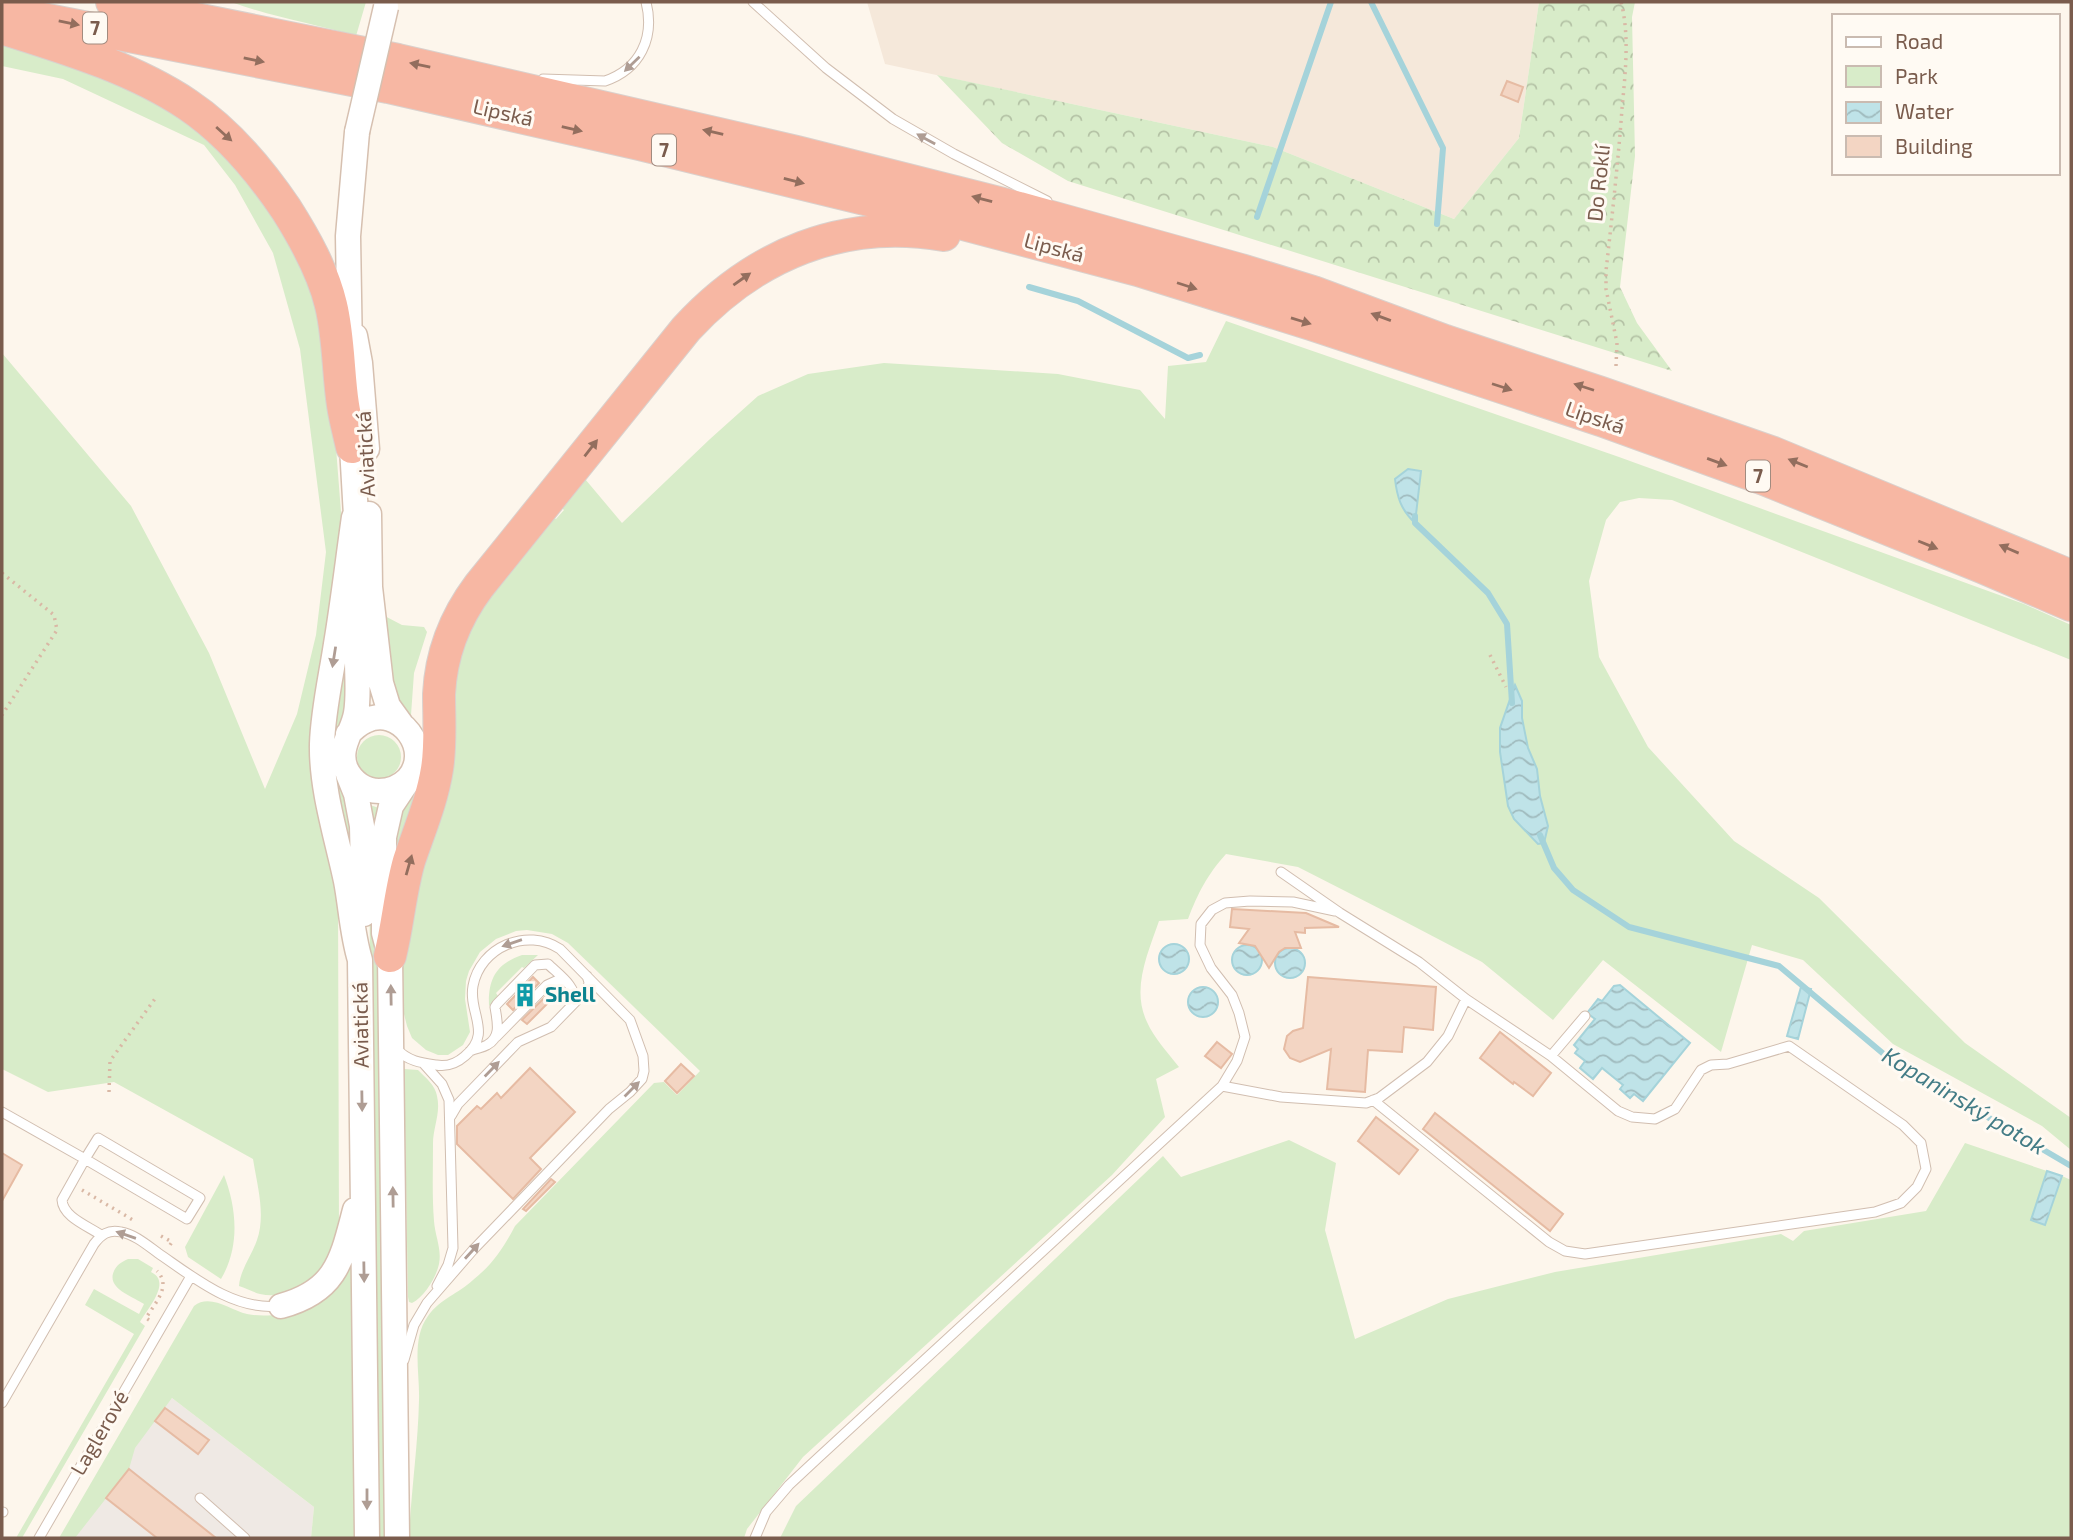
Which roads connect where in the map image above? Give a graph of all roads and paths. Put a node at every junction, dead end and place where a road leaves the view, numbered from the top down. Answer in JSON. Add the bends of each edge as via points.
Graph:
{"nodes":[{"id":1,"x":112,"y":2,"type":"edge"},
{"id":2,"x":216,"y":2,"type":"edge"},
{"id":3,"x":646,"y":2,"type":"edge"},
{"id":4,"x":753,"y":2,"type":"edge"},
{"id":5,"x":1621,"y":2,"type":"edge"},
{"id":6,"x":386,"y":3,"type":"edge"},
{"id":7,"x":2,"y":11,"type":"edge"},
{"id":8,"x":2,"y":28,"type":"edge"},
{"id":9,"x":347,"y":49,"type":"junction"},
{"id":10,"x":474,"y":77,"type":"junction"},
{"id":11,"x":523,"y":79,"type":"dead end"},
{"id":12,"x":536,"y":79,"type":"dead end"},
{"id":13,"x":1054,"y":204,"type":"dead end"},
{"id":14,"x":1079,"y":215,"type":"dead end"},
{"id":15,"x":1140,"y":256,"type":"junction"},
{"id":16,"x":351,"y":304,"type":"junction"},
{"id":17,"x":1616,"y":366,"type":"dead end"},
{"id":18,"x":352,"y":447,"type":"junction"},
{"id":19,"x":548,"y":502,"type":"junction"},
{"id":20,"x":354,"y":517,"type":"junction"},
{"id":21,"x":2,"y":573,"type":"edge"},
{"id":22,"x":2071,"y":576,"type":"edge"},
{"id":23,"x":2071,"y":605,"type":"edge"},
{"id":24,"x":1490,"y":655,"type":"dead end"},
{"id":25,"x":1506,"y":687,"type":"dead end"},
{"id":26,"x":2,"y":715,"type":"edge"},
{"id":27,"x":401,"y":724,"type":"junction"},
{"id":28,"x":348,"y":734,"type":"junction"},
{"id":29,"x":414,"y":766,"type":"junction"},
{"id":30,"x":346,"y":771,"type":"junction"},
{"id":31,"x":1281,"y":872,"type":"dead end"},
{"id":32,"x":1340,"y":912,"type":"junction"},
{"id":33,"x":375,"y":958,"type":"junction"},
{"id":34,"x":587,"y":976,"type":"junction"},
{"id":35,"x":565,"y":982,"type":"junction"},
{"id":36,"x":157,"y":996,"type":"dead end"},
{"id":37,"x":1465,"y":999,"type":"junction"},
{"id":38,"x":573,"y":1004,"type":"junction"},
{"id":39,"x":1585,"y":1016,"type":"dead end"},
{"id":40,"x":391,"y":1035,"type":"junction"},
{"id":41,"x":494,"y":1040,"type":"junction"},
{"id":42,"x":470,"y":1051,"type":"junction"},
{"id":43,"x":1551,"y":1056,"type":"junction"},
{"id":44,"x":424,"y":1063,"type":"junction"},
{"id":45,"x":1222,"y":1086,"type":"junction"},
{"id":46,"x":109,"y":1092,"type":"dead end"},
{"id":47,"x":1373,"y":1100,"type":"junction"},
{"id":48,"x":2,"y":1112,"type":"edge"},
{"id":49,"x":450,"y":1121,"type":"junction"},
{"id":50,"x":85,"y":1159,"type":"junction"},
{"id":51,"x":363,"y":1179,"type":"junction"},
{"id":52,"x":71,"y":1184,"type":"junction"},
{"id":53,"x":138,"y":1223,"type":"dead end"},
{"id":54,"x":101,"y":1235,"type":"junction"},
{"id":55,"x":161,"y":1236,"type":"dead end"},
{"id":56,"x":169,"y":1247,"type":"dead end"},
{"id":57,"x":157,"y":1267,"type":"dead end"},
{"id":58,"x":191,"y":1276,"type":"junction"},
{"id":59,"x":427,"y":1303,"type":"junction"},
{"id":60,"x":281,"y":1306,"type":"joint"},
{"id":61,"x":149,"y":1320,"type":"dead end"},
{"id":62,"x":397,"y":1388,"type":"junction"},
{"id":63,"x":2,"y":1403,"type":"edge"},
{"id":64,"x":200,"y":1498,"type":"dead end"},
{"id":65,"x":39,"y":1538,"type":"edge"},
{"id":66,"x":246,"y":1538,"type":"edge"},
{"id":67,"x":367,"y":1538,"type":"edge"},
{"id":68,"x":397,"y":1538,"type":"edge"},
{"id":69,"x":755,"y":1538,"type":"edge"}],
"edges":[{"from":1,"to":9,"type":"highway","name":"Lipská","number":"7"},
{"from":2,"to":9,"type":"highway"},
{"from":3,"to":12,"type":"lane","one_way":true,"via":[[650,27],[646,44],[637,61],[623,73],[605,81]]},
{"from":13,"to":4,"type":"lane","one_way":true,"via":[[893,119],[826,68]]},
{"from":5,"to":17,"type":"path","name":"Do Roklí","via":[[1625,72],[1606,271]]},
{"from":6,"to":16,"type":"main road","bridge":true,"via":[[357,132],[348,236]]},
{"from":7,"to":15,"type":"highway","name":"Lipská","number":"7","one_way":true,"via":[[239,56]]},
{"from":8,"to":18,"type":"highway","one_way":true,"via":[[109,65],[170,94],[228,138],[259,171],[305,240],[324,282]]},
{"from":10,"to":9,"type":"highway","name":"Lipská","number":"7","one_way":true},
{"from":10,"to":11,"type":"lane"},
{"from":15,"to":10,"type":"highway","name":"Lipská","number":"7","one_way":true,"via":[[809,155]]},
{"from":14,"to":15,"type":"lane"},
{"from":19,"to":15,"type":"highway","one_way":true,"via":[[701,313],[741,279],[784,254],[844,236],[902,230],[948,236],[1088,270]]},
{"from":22,"to":15,"type":"highway","name":"Lipská","number":"7","one_way":true,"via":[[1772,452],[1314,292]]},
{"from":15,"to":23,"type":"highway","name":"Lipská","number":"7","one_way":true,"via":[[1311,324],[1764,479]]},
{"from":16,"to":18,"type":"main road"},
{"from":16,"to":27,"type":"main road","name":"Aviatická","via":[[366,430],[370,576],[381,683],[388,706]]},
{"from":18,"to":20,"type":"main road"},
{"from":19,"to":29,"type":"highway","via":[[500,541],[440,622],[421,680]]},
{"from":33,"to":19,"type":"highway","one_way":true,"via":[[397,931],[404,881],[437,769],[439,692],[449,639],[466,604]]},
{"from":20,"to":28,"type":"main road","via":[[359,551],[358,704]]},
{"from":20,"to":33,"type":"main road","name":"Aviatická","one_way":true,"via":[[325,711],[322,764],[353,936]]},
{"from":21,"to":26,"type":"path","via":[[54,615],[57,630]]},
{"from":24,"to":25,"type":"path"},
{"from":27,"to":28,"type":"main road","via":[[381,717],[366,719]]},
{"from":27,"to":29,"type":"main road","via":[[412,735]]},
{"from":28,"to":30,"type":"main road","via":[[343,752]]},
{"from":29,"to":30,"type":"main road","via":[[403,784],[383,791],[361,786]]},
{"from":29,"to":33,"type":"main road","name":"Aviatická","via":[[391,806],[384,837],[384,933]]},
{"from":30,"to":33,"type":"main road","via":[[362,826],[364,933]]},
{"from":31,"to":32,"type":"lane"},
{"from":32,"to":37,"type":"lane","via":[[1419,962]]},
{"from":32,"to":45,"type":"lane","via":[[1293,902],[1224,903],[1212,909],[1201,924],[1200,945],[1232,995],[1245,1037]]},
{"from":40,"to":33,"type":"main road","name":"Aviatická","one_way":true},
{"from":33,"to":51,"type":"main road","name":"Aviatická","one_way":true},
{"from":34,"to":38,"type":"lane","via":[[589,986]]},
{"from":34,"to":42,"type":"lane","one_way":true,"via":[[545,941],[516,940],[500,948],[480,968],[472,988],[479,1029]]},
{"from":59,"to":34,"type":"lane","one_way":true,"via":[[473,1250],[642,1079],[643,1056],[630,1020]]},
{"from":35,"to":38,"type":"lane","via":[[574,993]]},
{"from":35,"to":41,"type":"lane","via":[[547,985]]},
{"from":35,"to":41,"type":"lane","via":[[548,964],[530,968],[495,1007],[498,1031]]},
{"from":36,"to":46,"type":"path","via":[[110,1061]]},
{"from":37,"to":43,"type":"lane"},
{"from":37,"to":47,"type":"lane","via":[[1448,1037],[1427,1062]]},
{"from":49,"to":38,"type":"lane","one_way":true,"via":[[458,1104],[518,1042],[551,1027]]},
{"from":39,"to":43,"type":"lane"},
{"from":40,"to":44,"type":"lane","via":[[402,1055]]},
{"from":62,"to":40,"type":"main road","name":"Aviatická","one_way":true},
{"from":41,"to":42,"type":"lane"},
{"from":42,"to":44,"type":"lane","via":[[444,1067]]},
{"from":43,"to":47,"type":"lane","via":[[1618,1111],[1654,1118],[1675,1108],[1701,1070],[1789,1046],[1903,1125],[1921,1143],[1926,1169],[1901,1203],[1875,1212],[1585,1254],[1564,1251],[1549,1242]]},
{"from":44,"to":49,"type":"lane","via":[[448,1095]]},
{"from":45,"to":47,"type":"lane","via":[[1281,1097]]},
{"from":45,"to":69,"type":"lane","via":[[789,1485],[766,1512]]},
{"from":48,"to":50,"type":"lane"},
{"from":49,"to":59,"type":"lane","via":[[453,1248]]},
{"from":50,"to":50,"type":"lane","via":[[187,1219],[200,1198],[98,1138]]},
{"from":50,"to":52,"type":"lane"},
{"from":51,"to":60,"type":"main road","via":[[336,1269],[308,1296]]},
{"from":51,"to":67,"type":"main road","name":"Aviatická","one_way":true},
{"from":52,"to":53,"type":"path"},
{"from":52,"to":54,"type":"lane","via":[[63,1208]]},
{"from":58,"to":54,"type":"lane","one_way":true,"via":[[126,1233]]},
{"from":54,"to":63,"type":"lane"},
{"from":55,"to":56,"type":"path","via":[[172,1242]]},
{"from":57,"to":61,"type":"path","via":[[164,1287],[146,1318]]},
{"from":58,"to":60,"type":"lane","via":[[256,1307]]},
{"from":58,"to":65,"type":"lane","name":"Laglerové"},
{"from":59,"to":62,"type":"lane","via":[[414,1325]]},
{"from":62,"to":68,"type":"main road","name":"Aviatická"},
{"from":64,"to":66,"type":"lane"}]}
